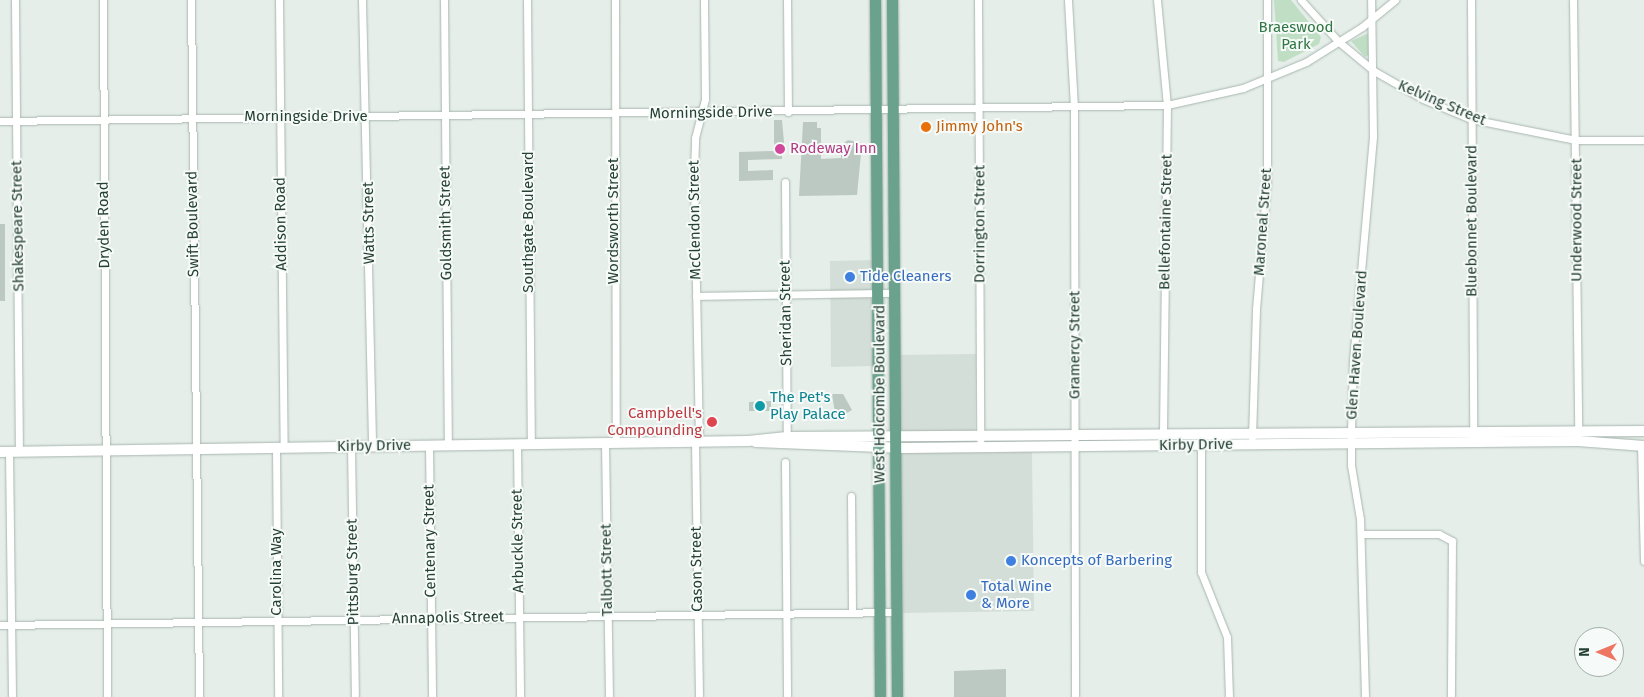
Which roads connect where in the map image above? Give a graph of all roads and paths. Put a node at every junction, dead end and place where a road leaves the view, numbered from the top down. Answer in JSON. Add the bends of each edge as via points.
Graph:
{"nodes":[{"id":1,"x":15,"y":0,"type":"edge"},
{"id":2,"x":102,"y":0,"type":"edge"},
{"id":3,"x":191,"y":0,"type":"edge"},
{"id":4,"x":279,"y":0,"type":"edge"},
{"id":5,"x":362,"y":0,"type":"edge"},
{"id":6,"x":444,"y":0,"type":"edge"},
{"id":7,"x":527,"y":0,"type":"edge"},
{"id":8,"x":615,"y":0,"type":"edge"},
{"id":9,"x":704,"y":0,"type":"edge"},
{"id":10,"x":787,"y":0,"type":"edge"},
{"id":11,"x":875,"y":0,"type":"edge"},
{"id":12,"x":892,"y":0,"type":"edge"},
{"id":13,"x":978,"y":0,"type":"edge"},
{"id":14,"x":1068,"y":0,"type":"edge"},
{"id":15,"x":1157,"y":0,"type":"edge"},
{"id":16,"x":1268,"y":0,"type":"edge"},
{"id":17,"x":1301,"y":0,"type":"edge"},
{"id":18,"x":1371,"y":0,"type":"edge"},
{"id":19,"x":1395,"y":0,"type":"edge"},
{"id":20,"x":1471,"y":0,"type":"edge"},
{"id":21,"x":1573,"y":0,"type":"edge"},
{"id":22,"x":1373,"y":18,"type":"junction"},
{"id":23,"x":1339,"y":42,"type":"junction"},
{"id":24,"x":1374,"y":71,"type":"junction"},
{"id":25,"x":1269,"y":78,"type":"junction"},
{"id":26,"x":1167,"y":105,"type":"junction"},
{"id":27,"x":979,"y":107,"type":"junction"},
{"id":28,"x":1074,"y":108,"type":"junction"},
{"id":29,"x":875,"y":110,"type":"junction"},
{"id":30,"x":893,"y":110,"type":"junction"},
{"id":31,"x":702,"y":112,"type":"junction"},
{"id":32,"x":788,"y":112,"type":"junction"},
{"id":33,"x":528,"y":114,"type":"junction"},
{"id":34,"x":616,"y":114,"type":"junction"},
{"id":35,"x":362,"y":117,"type":"junction"},
{"id":36,"x":445,"y":117,"type":"junction"},
{"id":37,"x":192,"y":118,"type":"junction"},
{"id":38,"x":280,"y":118,"type":"junction"},
{"id":39,"x":103,"y":119,"type":"junction"},
{"id":40,"x":1472,"y":119,"type":"junction"},
{"id":41,"x":0,"y":121,"type":"edge"},
{"id":42,"x":16,"y":121,"type":"junction"},
{"id":43,"x":1576,"y":140,"type":"junction"},
{"id":44,"x":1644,"y":140,"type":"edge"},
{"id":45,"x":784,"y":182,"type":"dead end"},
{"id":46,"x":894,"y":293,"type":"junction"},
{"id":47,"x":876,"y":294,"type":"junction"},
{"id":48,"x":786,"y":295,"type":"junction"},
{"id":49,"x":696,"y":296,"type":"junction"},
{"id":50,"x":1644,"y":431,"type":"edge"},
{"id":51,"x":1352,"y":432,"type":"junction"},
{"id":52,"x":1163,"y":433,"type":"junction"},
{"id":53,"x":1201,"y":433,"type":"junction"},
{"id":54,"x":1252,"y":433,"type":"junction"},
{"id":55,"x":1075,"y":434,"type":"junction"},
{"id":56,"x":980,"y":436,"type":"junction"},
{"id":57,"x":1578,"y":436,"type":"junction"},
{"id":58,"x":1473,"y":437,"type":"junction"},
{"id":59,"x":787,"y":441,"type":"junction"},
{"id":60,"x":697,"y":442,"type":"junction"},
{"id":61,"x":877,"y":442,"type":"junction"},
{"id":62,"x":895,"y":442,"type":"junction"},
{"id":63,"x":605,"y":443,"type":"junction"},
{"id":64,"x":616,"y":443,"type":"junction"},
{"id":65,"x":1643,"y":443,"type":"edge"},
{"id":66,"x":517,"y":444,"type":"junction"},
{"id":67,"x":531,"y":444,"type":"junction"},
{"id":68,"x":1252,"y":444,"type":"junction"},
{"id":69,"x":1352,"y":444,"type":"junction"},
{"id":70,"x":429,"y":445,"type":"junction"},
{"id":71,"x":448,"y":445,"type":"junction"},
{"id":72,"x":1163,"y":445,"type":"junction"},
{"id":73,"x":1201,"y":445,"type":"junction"},
{"id":74,"x":351,"y":446,"type":"junction"},
{"id":75,"x":372,"y":446,"type":"junction"},
{"id":76,"x":1075,"y":446,"type":"junction"},
{"id":77,"x":280,"y":448,"type":"junction"},
{"id":78,"x":980,"y":448,"type":"junction"},
{"id":79,"x":195,"y":449,"type":"junction"},
{"id":80,"x":105,"y":450,"type":"junction"},
{"id":81,"x":9,"y":451,"type":"edge"},
{"id":82,"x":785,"y":462,"type":"dead end"},
{"id":83,"x":851,"y":496,"type":"dead end"},
{"id":84,"x":1361,"y":534,"type":"junction"},
{"id":85,"x":1644,"y":561,"type":"edge"},
{"id":86,"x":852,"y":612,"type":"junction"},
{"id":87,"x":879,"y":612,"type":"junction"},
{"id":88,"x":896,"y":612,"type":"junction"},
{"id":89,"x":786,"y":613,"type":"junction"},
{"id":90,"x":697,"y":614,"type":"junction"},
{"id":91,"x":608,"y":616,"type":"junction"},
{"id":92,"x":519,"y":617,"type":"junction"},
{"id":93,"x":431,"y":618,"type":"junction"},
{"id":94,"x":354,"y":620,"type":"junction"},
{"id":95,"x":277,"y":621,"type":"junction"},
{"id":96,"x":197,"y":622,"type":"junction"},
{"id":97,"x":106,"y":623,"type":"junction"},
{"id":98,"x":0,"y":625,"type":"edge"},
{"id":99,"x":11,"y":625,"type":"junction"},
{"id":100,"x":1363,"y":693,"type":"edge"},
{"id":101,"x":1075,"y":694,"type":"edge"},
{"id":102,"x":12,"y":697,"type":"edge"},
{"id":103,"x":108,"y":697,"type":"edge"},
{"id":104,"x":199,"y":697,"type":"edge"},
{"id":105,"x":278,"y":697,"type":"edge"},
{"id":106,"x":355,"y":697,"type":"edge"},
{"id":107,"x":432,"y":697,"type":"edge"},
{"id":108,"x":520,"y":697,"type":"edge"},
{"id":109,"x":609,"y":697,"type":"edge"},
{"id":110,"x":699,"y":697,"type":"edge"},
{"id":111,"x":787,"y":697,"type":"edge"},
{"id":112,"x":880,"y":697,"type":"edge"},
{"id":113,"x":897,"y":697,"type":"edge"},
{"id":114,"x":1229,"y":697,"type":"edge"},
{"id":115,"x":1451,"y":697,"type":"edge"}],
"edges":[{"from":1,"to":42,"type":"street","name":"Shakespeare Street"},
{"from":2,"to":39,"type":"street","name":"Dryden Road"},
{"from":3,"to":37,"type":"street","name":"Swift Boulevard"},
{"from":4,"to":38,"type":"street","name":"Addison Road"},
{"from":5,"to":35,"type":"street","name":"Watts Street"},
{"from":6,"to":36,"type":"street","name":"Goldsmith Street"},
{"from":7,"to":33,"type":"street","name":"Southgate Boulevard"},
{"from":8,"to":34,"type":"street","name":"Wordsworth Street"},
{"from":9,"to":31,"type":"street","name":"McClendon Street"},
{"from":10,"to":32,"type":"street"},
{"from":11,"to":29,"type":"main road","name":"West Holcombe Boulevard"},
{"from":12,"to":30,"type":"main road","name":"West Holcombe Boulevard"},
{"from":13,"to":27,"type":"street","name":"Dorrington Street"},
{"from":14,"to":28,"type":"street","name":"Gramercy Street"},
{"from":15,"to":26,"type":"street","name":"Bellefontaine Street"},
{"from":16,"to":25,"type":"street","name":"Maroneal Street"},
{"from":17,"to":23,"type":"street","name":"Kelving Street"},
{"from":18,"to":22,"type":"street","name":"Glen Haven Boulevard"},
{"from":19,"to":22,"type":"street","name":"Morningside Drive"},
{"from":20,"to":40,"type":"street","name":"Bluebonnet Boulevard"},
{"from":21,"to":43,"type":"street","name":"Underwood Street"},
{"from":22,"to":23,"type":"street","name":"Morningside Drive"},
{"from":22,"to":24,"type":"street","name":"Glen Haven Boulevard"},
{"from":23,"to":24,"type":"street","name":"Kelving Street"},
{"from":23,"to":25,"type":"street","name":"Morningside Drive"},
{"from":24,"to":40,"type":"street","name":"Kelving Street","via":[[1423,98]]},
{"from":24,"to":51,"type":"street","name":"Glen Haven Boulevard","via":[[1368,212],[1352,361]]},
{"from":25,"to":26,"type":"street","name":"Morningside Drive"},
{"from":25,"to":54,"type":"street","name":"Maroneal Street"},
{"from":26,"to":28,"type":"street","name":"Morningside Drive"},
{"from":26,"to":52,"type":"street","name":"Bellefontaine Street"},
{"from":27,"to":28,"type":"street","name":"Morningside Drive"},
{"from":27,"to":30,"type":"street","name":"Morningside Drive"},
{"from":27,"to":56,"type":"street","name":"Dorrington Street"},
{"from":28,"to":55,"type":"street","name":"Gramercy Street"},
{"from":29,"to":30,"type":"street","name":"Morningside Drive"},
{"from":29,"to":32,"type":"street","name":"Morningside Drive"},
{"from":29,"to":47,"type":"main road","name":"West Holcombe Boulevard"},
{"from":30,"to":46,"type":"main road","name":"West Holcombe Boulevard"},
{"from":31,"to":32,"type":"street","name":"Morningside Drive"},
{"from":31,"to":34,"type":"street","name":"Morningside Drive"},
{"from":31,"to":49,"type":"street","name":"McClendon Street","via":[[694,152]]},
{"from":33,"to":34,"type":"street","name":"Morningside Drive"},
{"from":33,"to":36,"type":"street","name":"Morningside Drive"},
{"from":33,"to":67,"type":"street","name":"Southgate Boulevard"},
{"from":34,"to":64,"type":"street","name":"Wordsworth Street","via":[[612,187]]},
{"from":35,"to":36,"type":"street","name":"Morningside Drive"},
{"from":35,"to":38,"type":"street","name":"Morningside Drive"},
{"from":35,"to":75,"type":"street","name":"Watts Street","via":[[368,164]]},
{"from":36,"to":71,"type":"street","name":"Goldsmith Street"},
{"from":37,"to":38,"type":"street","name":"Morningside Drive"},
{"from":37,"to":39,"type":"street","name":"Morningside Drive"},
{"from":37,"to":79,"type":"street","name":"Swift Boulevard"},
{"from":38,"to":77,"type":"street","name":"Addison Road"},
{"from":39,"to":42,"type":"street","name":"Morningside Drive"},
{"from":39,"to":80,"type":"street","name":"Dryden Road"},
{"from":40,"to":43,"type":"street","name":"Kelving Street"},
{"from":40,"to":58,"type":"street","name":"Bluebonnet Boulevard"},
{"from":41,"to":42,"type":"street","name":"Morningside Drive"},
{"from":42,"to":81,"type":"street","name":"Shakespeare Street"},
{"from":43,"to":44,"type":"street","name":"Kelving Street"},
{"from":43,"to":57,"type":"street","name":"Underwood Street"},
{"from":45,"to":48,"type":"street","name":"Sheridan Street"},
{"from":46,"to":47,"type":"street"},
{"from":46,"to":62,"type":"main road","name":"West Holcombe Boulevard"},
{"from":47,"to":48,"type":"street"},
{"from":47,"to":61,"type":"main road","name":"West Holcombe Boulevard"},
{"from":48,"to":49,"type":"street"},
{"from":48,"to":59,"type":"street","name":"Sheridan Street"},
{"from":49,"to":60,"type":"street","name":"McClendon Street"},
{"from":50,"to":57,"type":"main road","name":"Kirby Drive"},
{"from":51,"to":54,"type":"main road","name":"Kirby Drive"},
{"from":51,"to":58,"type":"main road","name":"Kirby Drive"},
{"from":51,"to":69,"type":"street","name":"Glen Haven Boulevard"},
{"from":52,"to":53,"type":"main road","name":"Kirby Drive"},
{"from":52,"to":55,"type":"main road","name":"Kirby Drive"},
{"from":52,"to":72,"type":"street","name":"Bellefontaine Street"},
{"from":53,"to":54,"type":"main road","name":"Kirby Drive"},
{"from":53,"to":73,"type":"street"},
{"from":54,"to":68,"type":"street","name":"Maroneal Street"},
{"from":55,"to":56,"type":"main road","name":"Kirby Drive"},
{"from":55,"to":76,"type":"street","name":"Gramercy Street"},
{"from":56,"to":62,"type":"main road","name":"Kirby Drive"},
{"from":56,"to":78,"type":"street","name":"Dorrington Street"},
{"from":57,"to":58,"type":"main road","name":"Kirby Drive"},
{"from":57,"to":65,"type":"main road","name":"Kirby Drive"},
{"from":58,"to":69,"type":"main road","name":"Kirby Drive"},
{"from":59,"to":60,"type":"main road","name":"Kirby Drive"},
{"from":59,"to":61,"type":"main road","name":"Kirby Drive"},
{"from":60,"to":64,"type":"main road","name":"Kirby Drive"},
{"from":60,"to":90,"type":"street","name":"Cason Street"},
{"from":61,"to":62,"type":"main road","name":"Kirby Drive"},
{"from":61,"to":87,"type":"main road","name":"West Holcombe Boulevard"},
{"from":62,"to":78,"type":"main road","name":"Kirby Drive"},
{"from":62,"to":88,"type":"main road","name":"West Holcombe Boulevard"},
{"from":63,"to":64,"type":"main road","name":"Kirby Drive"},
{"from":63,"to":67,"type":"main road","name":"Kirby Drive"},
{"from":63,"to":91,"type":"street","name":"Talbott Street"},
{"from":65,"to":85,"type":"street"},
{"from":66,"to":67,"type":"main road","name":"Kirby Drive"},
{"from":66,"to":71,"type":"main road","name":"Kirby Drive"},
{"from":66,"to":92,"type":"street","name":"Arbuckle Street"},
{"from":68,"to":69,"type":"main road","name":"Kirby Drive"},
{"from":68,"to":73,"type":"main road","name":"Kirby Drive"},
{"from":69,"to":84,"type":"street","name":"Glen Haven Boulevard"},
{"from":70,"to":71,"type":"main road","name":"Kirby Drive"},
{"from":70,"to":75,"type":"main road","name":"Kirby Drive"},
{"from":70,"to":93,"type":"street","name":"Centenary Street"},
{"from":72,"to":73,"type":"main road","name":"Kirby Drive"},
{"from":72,"to":76,"type":"main road","name":"Kirby Drive"},
{"from":73,"to":114,"type":"street","via":[[1201,572],[1226,637]]},
{"from":74,"to":75,"type":"main road","name":"Kirby Drive"},
{"from":74,"to":77,"type":"main road","name":"Kirby Drive"},
{"from":74,"to":94,"type":"street","name":"Pittsburg Street"},
{"from":76,"to":78,"type":"main road","name":"Kirby Drive"},
{"from":76,"to":101,"type":"street","name":"Gramercy Street"},
{"from":77,"to":79,"type":"main road","name":"Kirby Drive"},
{"from":77,"to":95,"type":"street","name":"Carolina Way"},
{"from":79,"to":80,"type":"main road","name":"Kirby Drive"},
{"from":79,"to":96,"type":"street","name":"Swift Boulevard"},
{"from":80,"to":81,"type":"main road","name":"Kirby Drive"},
{"from":80,"to":97,"type":"street","name":"Dryden Road"},
{"from":81,"to":99,"type":"street","name":"Shakespeare Street"},
{"from":82,"to":89,"type":"street"},
{"from":83,"to":86,"type":"street"},
{"from":84,"to":100,"type":"street","name":"Glen Haven Boulevard"},
{"from":84,"to":115,"type":"street","via":[[1445,535],[1454,545]]},
{"from":86,"to":87,"type":"street","name":"Annapolis Street"},
{"from":86,"to":89,"type":"street","name":"Annapolis Street"},
{"from":87,"to":88,"type":"street","name":"Annapolis Street"},
{"from":87,"to":112,"type":"main road","name":"West Holcombe Boulevard"},
{"from":88,"to":113,"type":"main road","name":"West Holcombe Boulevard"},
{"from":89,"to":90,"type":"street","name":"Annapolis Street"},
{"from":89,"to":111,"type":"street"},
{"from":90,"to":91,"type":"street","name":"Annapolis Street"},
{"from":90,"to":110,"type":"street","name":"Cason Street"},
{"from":91,"to":92,"type":"street","name":"Annapolis Street"},
{"from":91,"to":109,"type":"street","name":"Talbott Street"},
{"from":92,"to":93,"type":"street","name":"Annapolis Street"},
{"from":92,"to":108,"type":"street","name":"Arbuckle Street"},
{"from":93,"to":94,"type":"street","name":"Annapolis Street"},
{"from":93,"to":107,"type":"street","name":"Centenary Street"},
{"from":94,"to":95,"type":"street","name":"Annapolis Street"},
{"from":94,"to":106,"type":"street","name":"Pittsburg Street"},
{"from":95,"to":96,"type":"street","name":"Annapolis Street"},
{"from":95,"to":105,"type":"street","name":"Carolina Way"},
{"from":96,"to":97,"type":"street","name":"Annapolis Street"},
{"from":96,"to":104,"type":"street","name":"Swift Boulevard"},
{"from":97,"to":99,"type":"street","name":"Annapolis Street"},
{"from":97,"to":103,"type":"street","name":"Dryden Road"},
{"from":98,"to":99,"type":"street","name":"Annapolis Street"},
{"from":99,"to":102,"type":"street","name":"Shakespeare Street"}]}
